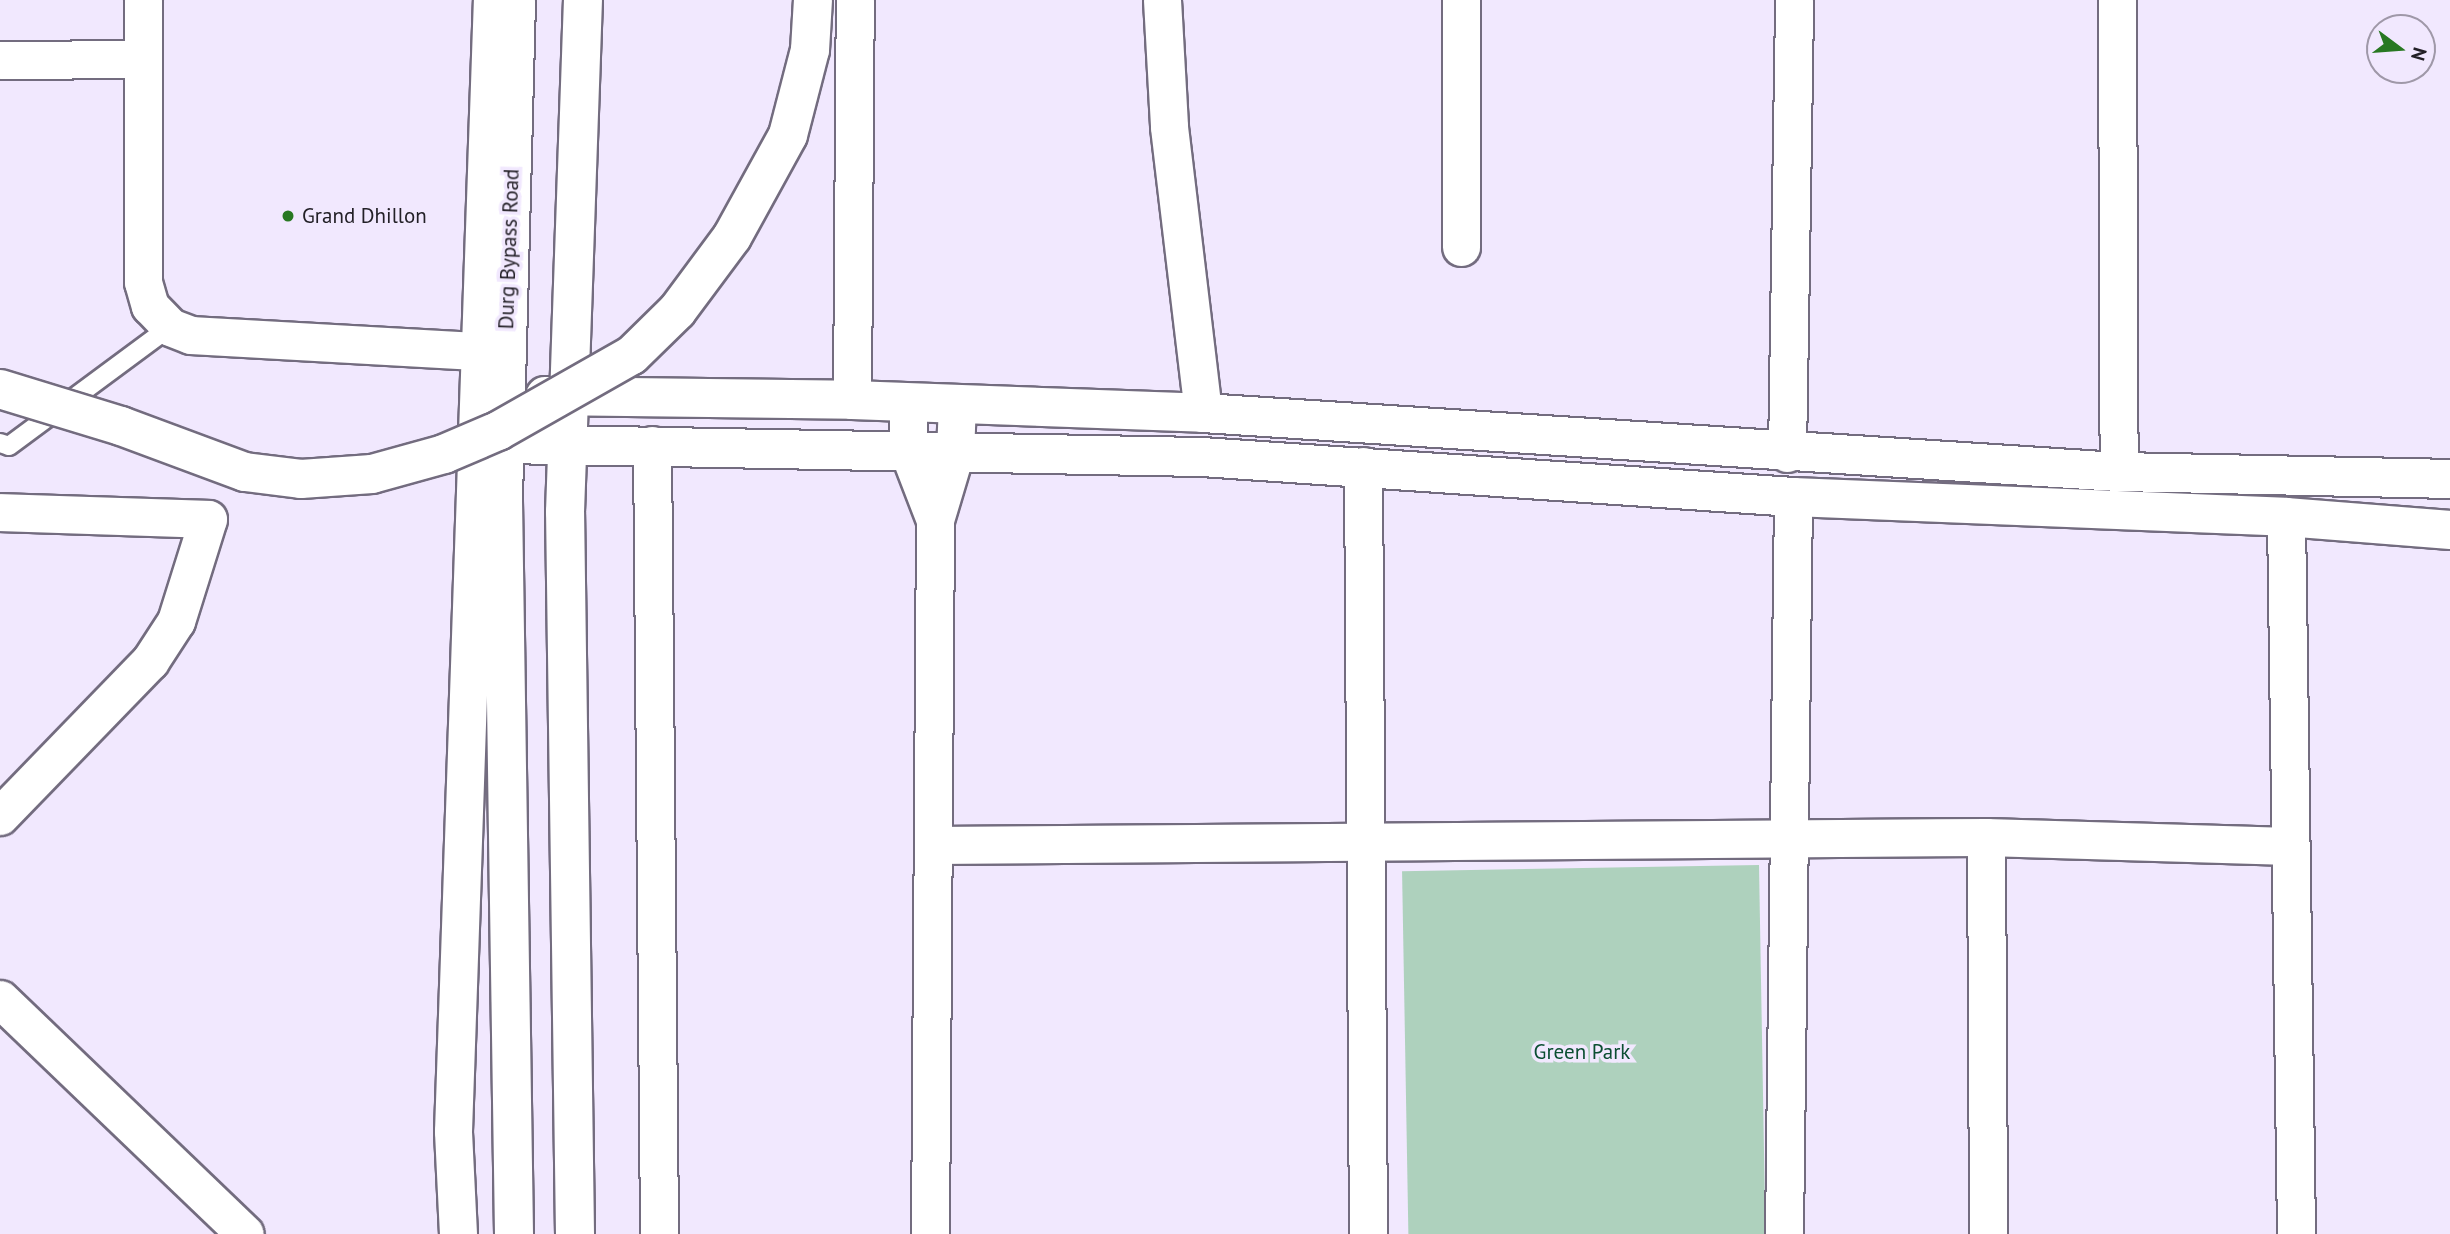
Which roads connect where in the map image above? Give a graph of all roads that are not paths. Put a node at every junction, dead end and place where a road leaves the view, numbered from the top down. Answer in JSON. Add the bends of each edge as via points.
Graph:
{"nodes":[{"id":1,"x":143,"y":0,"type":"edge"},
{"id":2,"x":492,"y":0,"type":"edge"},
{"id":3,"x":516,"y":0,"type":"edge"},
{"id":4,"x":583,"y":0,"type":"edge"},
{"id":5,"x":813,"y":0,"type":"edge"},
{"id":6,"x":855,"y":0,"type":"edge"},
{"id":7,"x":1162,"y":0,"type":"edge"},
{"id":8,"x":1461,"y":0,"type":"edge"},
{"id":9,"x":1794,"y":0,"type":"edge"},
{"id":10,"x":2117,"y":0,"type":"edge"},
{"id":11,"x":140,"y":59,"type":"junction"},
{"id":12,"x":0,"y":60,"type":"edge"},
{"id":13,"x":1461,"y":247,"type":"dead end"},
{"id":14,"x":170,"y":327,"type":"junction"},
{"id":15,"x":480,"y":351,"type":"junction"},
{"id":16,"x":0,"y":389,"type":"edge"},
{"id":17,"x":505,"y":396,"type":"junction"},
{"id":18,"x":568,"y":396,"type":"junction"},
{"id":19,"x":852,"y":400,"type":"junction"},
{"id":20,"x":957,"y":403,"type":"junction"},
{"id":21,"x":908,"y":404,"type":"junction"},
{"id":22,"x":1203,"y":413,"type":"junction"},
{"id":23,"x":0,"y":443,"type":"edge"},
{"id":24,"x":568,"y":443,"type":"junction"},
{"id":25,"x":503,"y":444,"type":"junction"},
{"id":26,"x":652,"y":445,"type":"junction"},
{"id":27,"x":908,"y":450,"type":"junction"},
{"id":28,"x":955,"y":453,"type":"junction"},
{"id":29,"x":1787,"y":453,"type":"junction"},
{"id":30,"x":1202,"y":457,"type":"junction"},
{"id":31,"x":1363,"y":466,"type":"junction"},
{"id":32,"x":2119,"y":472,"type":"junction"},
{"id":33,"x":2450,"y":479,"type":"edge"},
{"id":34,"x":1793,"y":497,"type":"junction"},
{"id":35,"x":0,"y":512,"type":"edge"},
{"id":36,"x":2286,"y":517,"type":"junction"},
{"id":37,"x":935,"y":520,"type":"junction"},
{"id":38,"x":2450,"y":530,"type":"edge"},
{"id":39,"x":0,"y":816,"type":"edge"},
{"id":40,"x":1986,"y":837,"type":"junction"},
{"id":41,"x":1787,"y":842,"type":"junction"},
{"id":42,"x":1367,"y":844,"type":"junction"},
{"id":43,"x":933,"y":845,"type":"junction"},
{"id":44,"x":2290,"y":846,"type":"junction"},
{"id":45,"x":0,"y":999,"type":"edge"},
{"id":46,"x":245,"y":1234,"type":"edge"},
{"id":47,"x":458,"y":1234,"type":"edge"},
{"id":48,"x":514,"y":1234,"type":"edge"},
{"id":49,"x":575,"y":1234,"type":"edge"},
{"id":50,"x":659,"y":1234,"type":"edge"},
{"id":51,"x":930,"y":1234,"type":"edge"},
{"id":52,"x":1368,"y":1234,"type":"edge"},
{"id":53,"x":1784,"y":1234,"type":"edge"},
{"id":54,"x":1988,"y":1234,"type":"edge"},
{"id":55,"x":2296,"y":1234,"type":"edge"}],
"edges":[{"from":1,"to":11,"type":"street"},
{"from":2,"to":15,"type":"street"},
{"from":3,"to":17,"type":"main road","name":"Durg Bypass Road"},
{"from":4,"to":18,"type":"main road"},
{"from":5,"to":16,"type":"main road","bridge":true,"via":[[810,50],[788,135],[732,237],[677,311],[632,355],[498,431],[444,454],[372,474],[301,479],[245,472],[121,426]]},
{"from":6,"to":19,"type":"street"},
{"from":7,"to":22,"type":"street","via":[[1169,127]]},
{"from":8,"to":13,"type":"street"},
{"from":9,"to":29,"type":"street"},
{"from":10,"to":32,"type":"street"},
{"from":11,"to":12,"type":"street"},
{"from":11,"to":14,"type":"street","via":[[143,282],[150,306]]},
{"from":14,"to":15,"type":"street","via":[[191,335]]},
{"from":14,"to":23,"type":"lane","via":[[9,446]]},
{"from":15,"to":47,"type":"street","via":[[453,1131]]},
{"from":17,"to":18,"type":"main road"},
{"from":17,"to":25,"type":"main road","name":"Durg Bypass Road"},
{"from":18,"to":19,"type":"main road"},
{"from":18,"to":24,"type":"main road"},
{"from":19,"to":21,"type":"main road"},
{"from":20,"to":21,"type":"main road"},
{"from":20,"to":22,"type":"main road"},
{"from":20,"to":28,"type":"street"},
{"from":21,"to":27,"type":"street"},
{"from":22,"to":29,"type":"main road"},
{"from":22,"to":30,"type":"main road"},
{"from":24,"to":25,"type":"main road"},
{"from":24,"to":26,"type":"main road"},
{"from":24,"to":49,"type":"main road","via":[[565,512]]},
{"from":25,"to":48,"type":"main road","name":"Durg Bypass Road"},
{"from":26,"to":27,"type":"main road"},
{"from":26,"to":50,"type":"street"},
{"from":27,"to":28,"type":"main road"},
{"from":27,"to":37,"type":"street"},
{"from":28,"to":30,"type":"main road"},
{"from":28,"to":37,"type":"street"},
{"from":29,"to":32,"type":"main road"},
{"from":30,"to":31,"type":"main road"},
{"from":31,"to":34,"type":"main road"},
{"from":31,"to":42,"type":"street"},
{"from":32,"to":33,"type":"main road"},
{"from":34,"to":36,"type":"main road"},
{"from":34,"to":41,"type":"street"},
{"from":35,"to":39,"type":"street","via":[[208,519],[176,621],[150,661]]},
{"from":36,"to":38,"type":"main road"},
{"from":36,"to":44,"type":"street"},
{"from":37,"to":43,"type":"street"},
{"from":40,"to":41,"type":"street"},
{"from":40,"to":44,"type":"street"},
{"from":40,"to":54,"type":"street"},
{"from":41,"to":42,"type":"street"},
{"from":41,"to":53,"type":"street"},
{"from":42,"to":43,"type":"street"},
{"from":42,"to":52,"type":"street"},
{"from":43,"to":51,"type":"street"},
{"from":44,"to":55,"type":"street"},
{"from":45,"to":46,"type":"street"}]}
